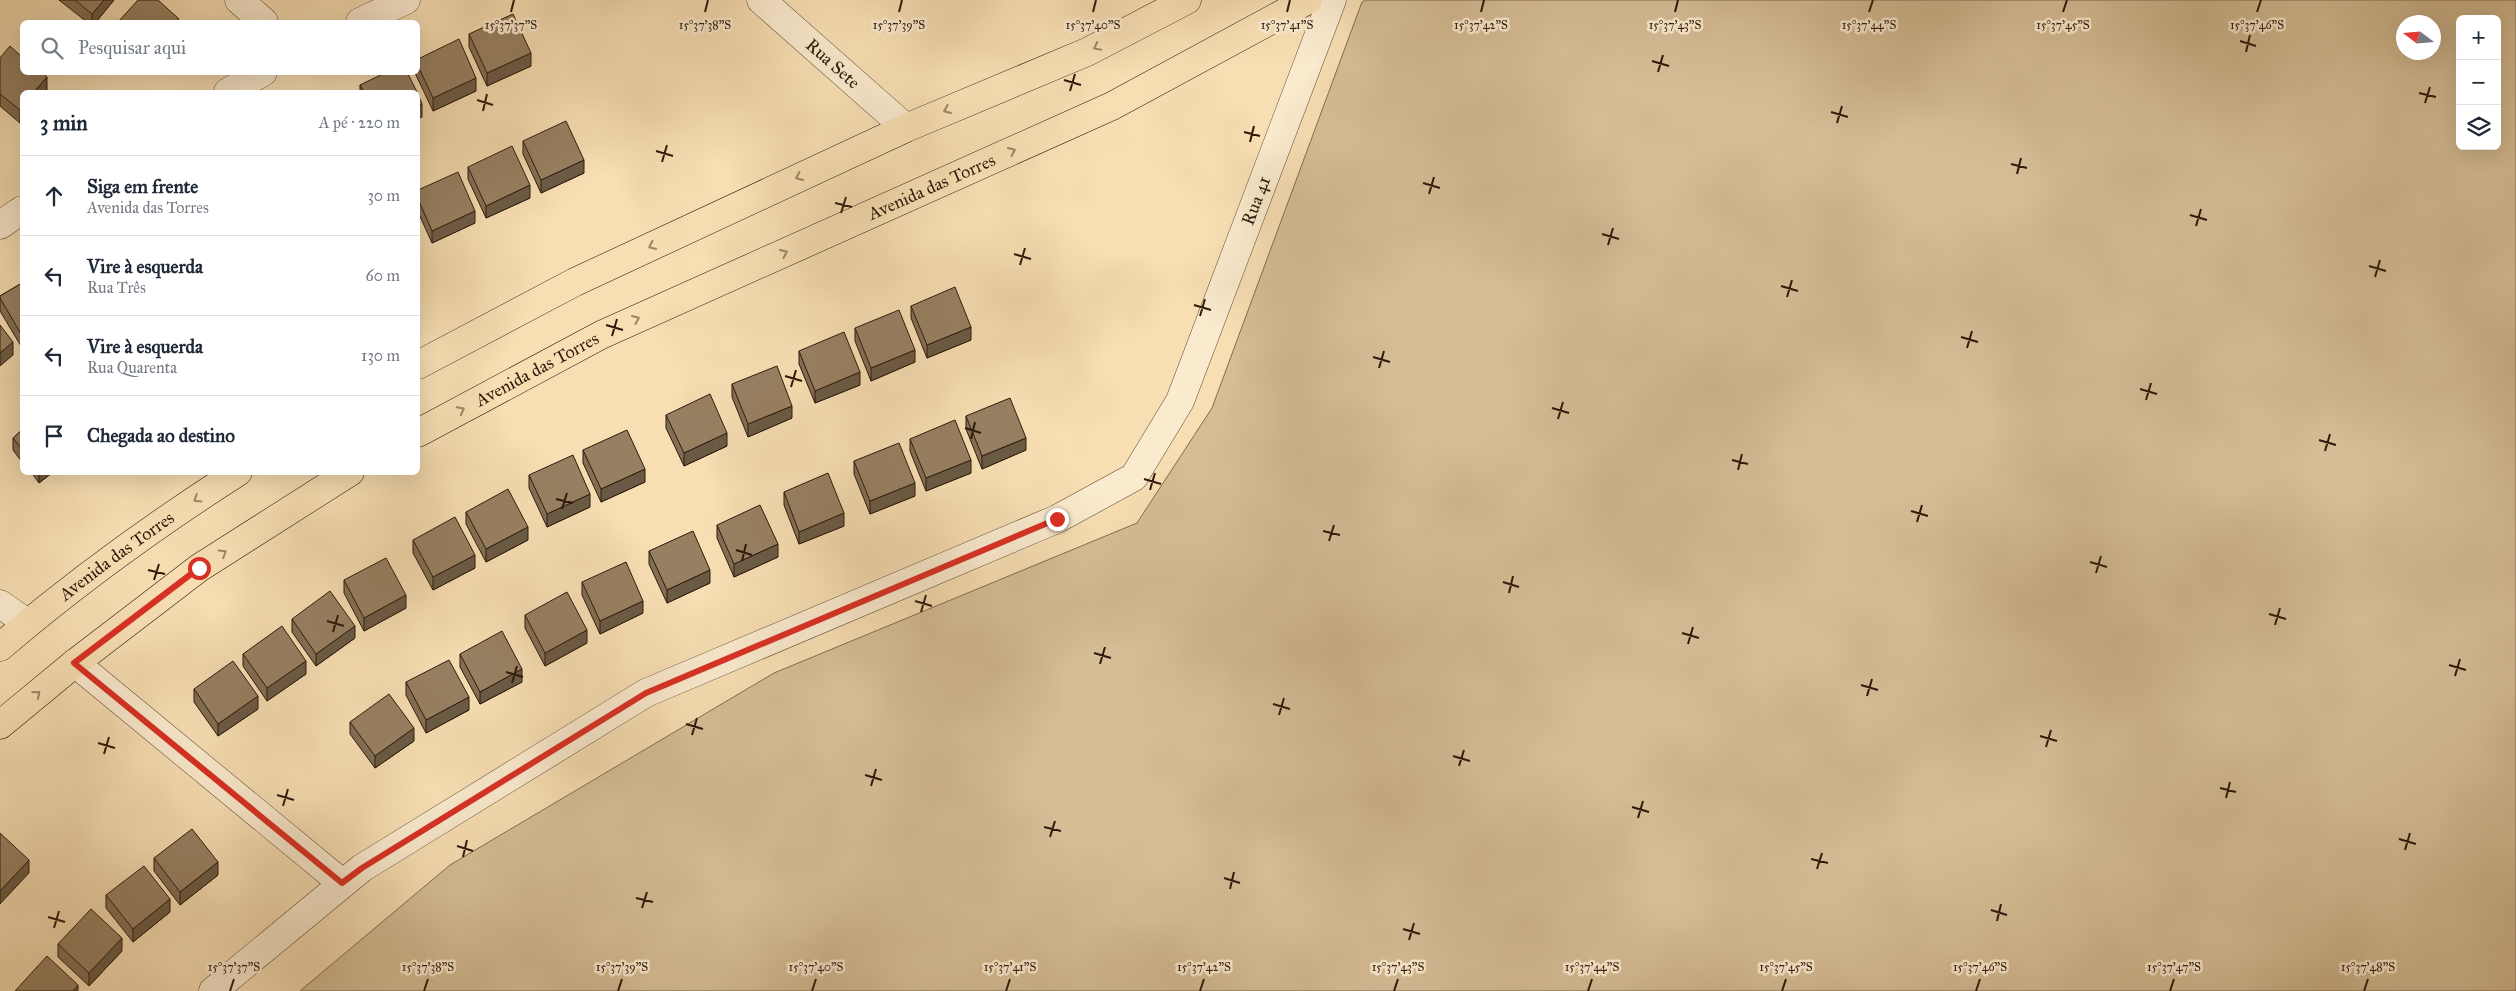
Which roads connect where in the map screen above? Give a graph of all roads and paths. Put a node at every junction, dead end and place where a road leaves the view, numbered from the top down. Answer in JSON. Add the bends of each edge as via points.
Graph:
{"nodes":[{"id":1,"x":239,"y":0,"type":"edge"},
{"id":2,"x":406,"y":0,"type":"edge"},
{"id":3,"x":760,"y":0,"type":"edge"},
{"id":4,"x":1186,"y":0,"type":"edge"},
{"id":5,"x":1308,"y":0,"type":"edge"},
{"id":6,"x":1332,"y":0,"type":"edge"},
{"id":7,"x":262,"y":20,"type":"edge"},
{"id":8,"x":364,"y":20,"type":"edge"},
{"id":9,"x":258,"y":75,"type":"edge"},
{"id":10,"x":232,"y":90,"type":"edge"},
{"id":11,"x":906,"y":128,"type":"junction"},
{"id":12,"x":420,"y":364,"type":"edge"},
{"id":13,"x":420,"y":432,"type":"edge"},
{"id":14,"x":233,"y":475,"type":"edge"},
{"id":15,"x":345,"y":475,"type":"edge"},
{"id":16,"x":0,"y":604,"type":"edge"},
{"id":17,"x":27,"y":624,"type":"junction"},
{"id":18,"x":0,"y":647,"type":"edge"},
{"id":19,"x":74,"y":663,"type":"junction"},
{"id":20,"x":0,"y":725,"type":"edge"},
{"id":21,"x":342,"y":883,"type":"junction"},
{"id":22,"x":213,"y":991,"type":"edge"}],
"edges":[{"from":1,"to":7,"type":"street"},
{"from":2,"to":8,"type":"street"},
{"from":3,"to":11,"type":"street","name":"Rua Sete"},
{"from":4,"to":11,"type":"main road","one_way":true,"via":[[1086,52]]},
{"from":13,"to":5,"type":"main road","name":"Avenida das Torres","one_way":true,"via":[[601,335],[1112,106]]},
{"from":6,"to":21,"type":"street","name":"Rua 41","via":[[1180,401],[1134,477],[1057,519],[646,693]]},
{"from":9,"to":10,"type":"street"},
{"from":11,"to":12,"type":"main road","one_way":true,"via":[[575,282]]},
{"from":14,"to":17,"type":"main road","name":"Avenida das Torres","one_way":true,"via":[[164,519]]},
{"from":19,"to":15,"type":"main road","one_way":true,"via":[[199,568]]},
{"from":16,"to":17,"type":"street"},
{"from":17,"to":18,"type":"main road","name":"Avenida das Torres"},
{"from":20,"to":19,"type":"main road","one_way":true},
{"from":19,"to":21,"type":"street"},
{"from":21,"to":22,"type":"street","name":"Rua 41"}]}
